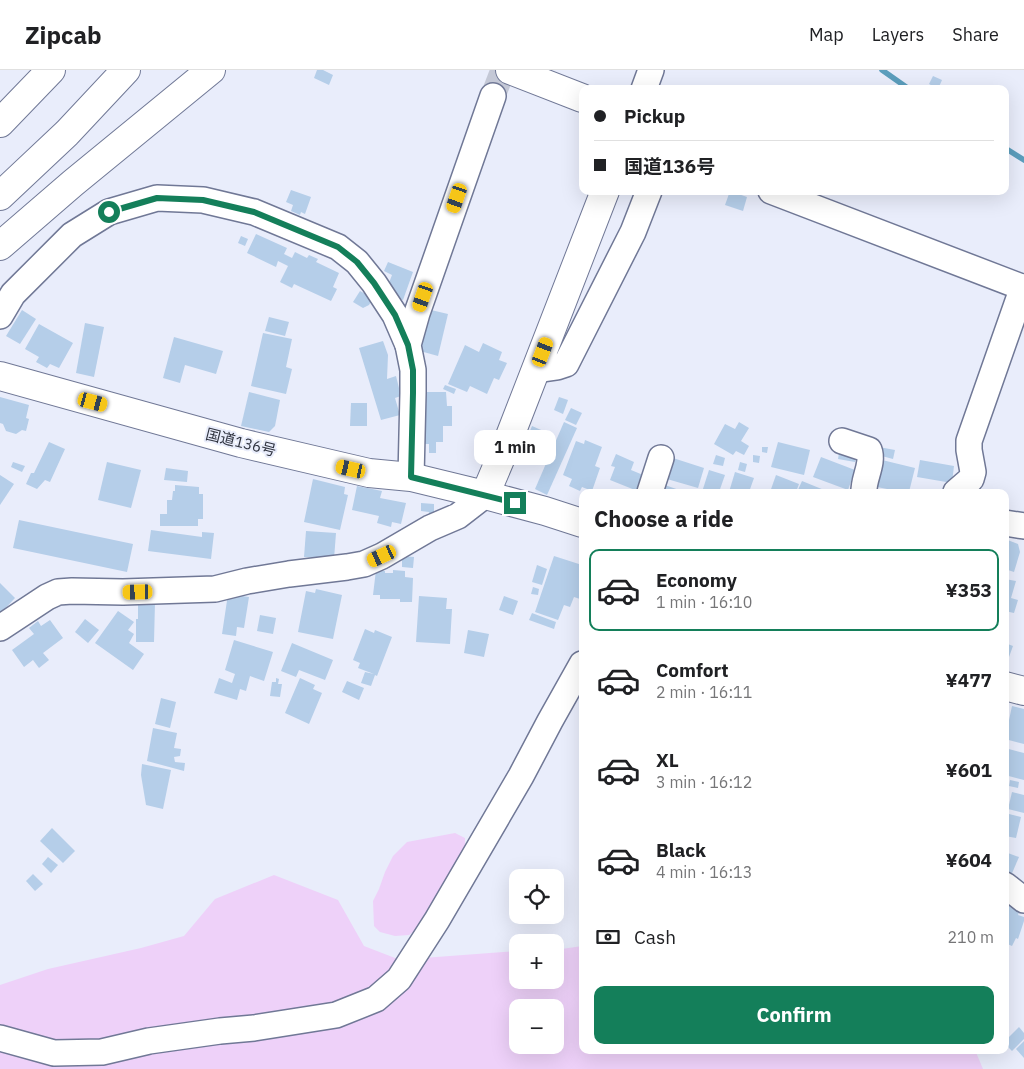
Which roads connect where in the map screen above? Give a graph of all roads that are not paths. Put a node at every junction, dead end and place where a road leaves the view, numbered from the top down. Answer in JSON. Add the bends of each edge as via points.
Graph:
{"nodes":[{"id":1,"x":50,"y":70,"type":"edge"},
{"id":2,"x":126,"y":70,"type":"edge"},
{"id":3,"x":211,"y":70,"type":"edge"},
{"id":4,"x":510,"y":70,"type":"edge"},
{"id":5,"x":651,"y":70,"type":"edge"},
{"id":6,"x":645,"y":85,"type":"edge"},
{"id":7,"x":493,"y":96,"type":"tunnel mouth"},
{"id":8,"x":579,"y":97,"type":"edge"},
{"id":9,"x":0,"y":123,"type":"edge"},
{"id":10,"x":603,"y":195,"type":"edge"},
{"id":11,"x":648,"y":195,"type":"edge"},
{"id":12,"x":781,"y":195,"type":"edge"},
{"id":13,"x":0,"y":196,"type":"edge"},
{"id":14,"x":0,"y":246,"type":"edge"},
{"id":15,"x":1024,"y":288,"type":"edge"},
{"id":16,"x":0,"y":316,"type":"edge"},
{"id":17,"x":408,"y":345,"type":"junction"},
{"id":18,"x":536,"y":370,"type":"junction"},
{"id":19,"x":0,"y":376,"type":"edge"},
{"id":20,"x":842,"y":441,"type":"dead end"},
{"id":21,"x":661,"y":458,"type":"dead end"},
{"id":22,"x":411,"y":477,"type":"junction"},
{"id":23,"x":651,"y":489,"type":"edge"},
{"id":24,"x":864,"y":489,"type":"edge"},
{"id":25,"x":959,"y":489,"type":"edge"},
{"id":26,"x":486,"y":495,"type":"junction"},
{"id":27,"x":579,"y":522,"type":"edge"},
{"id":28,"x":1009,"y":524,"type":"edge"},
{"id":29,"x":1024,"y":526,"type":"edge"},
{"id":30,"x":0,"y":628,"type":"edge"},
{"id":31,"x":579,"y":669,"type":"edge"},
{"id":32,"x":1009,"y":687,"type":"edge"},
{"id":33,"x":1024,"y":691,"type":"edge"},
{"id":34,"x":1009,"y":888,"type":"edge"},
{"id":35,"x":1024,"y":900,"type":"edge"},
{"id":36,"x":0,"y":1038,"type":"edge"}],
"edges":[{"from":1,"to":9,"type":"highway"},
{"from":2,"to":13,"type":"highway","via":[[67,133]]},
{"from":3,"to":14,"type":"highway"},
{"from":4,"to":8,"type":"highway"},
{"from":5,"to":6,"type":"street"},
{"from":7,"to":17,"type":"street"},
{"from":10,"to":18,"type":"highway"},
{"from":11,"to":18,"type":"street","via":[[566,364]]},
{"from":12,"to":15,"type":"street"},
{"from":15,"to":25,"type":"street","via":[[969,442],[973,472]]},
{"from":16,"to":17,"type":"street","via":[[13,294],[72,235],[109,212],[157,198],[203,200],[254,212],[338,247],[357,262],[374,283],[395,315]]},
{"from":17,"to":22,"type":"street","via":[[413,370]]},
{"from":18,"to":26,"type":"highway"},
{"from":19,"to":22,"type":"highway","name":"国道136号","via":[[241,443],[369,473]]},
{"from":20,"to":24,"type":"street","via":[[871,453]]},
{"from":21,"to":23,"type":"street"},
{"from":22,"to":26,"type":"highway","name":"国道136号"},
{"from":26,"to":27,"type":"highway","name":"国道136号"},
{"from":26,"to":30,"type":"street","via":[[458,516],[364,564],[247,581],[215,589],[58,592]]},
{"from":28,"to":29,"type":"street"},
{"from":31,"to":36,"type":"street","via":[[437,920],[399,979],[376,999],[336,1015],[149,1040],[102,1052],[54,1053]]},
{"from":32,"to":33,"type":"highway"},
{"from":34,"to":35,"type":"street"}]}
